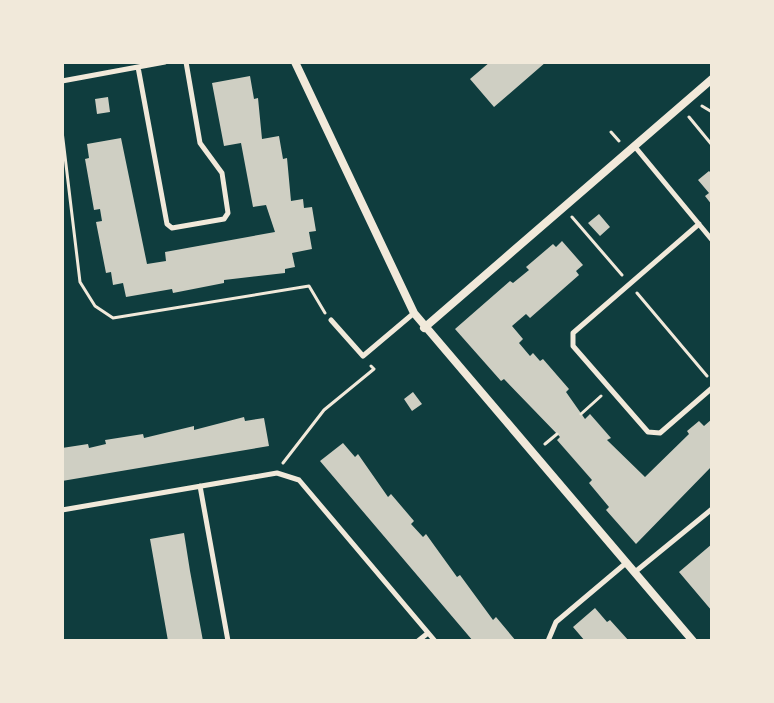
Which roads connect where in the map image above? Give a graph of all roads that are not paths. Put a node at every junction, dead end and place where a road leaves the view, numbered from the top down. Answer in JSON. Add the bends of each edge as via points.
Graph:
{"nodes":[{"id":1,"x":165,"y":62,"type":"edge"},
{"id":2,"x":186,"y":62,"type":"edge"},
{"id":3,"x":295,"y":62,"type":"edge"},
{"id":4,"x":138,"y":67,"type":"junction"},
{"id":5,"x":712,"y":79,"type":"edge"},
{"id":6,"x":62,"y":81,"type":"edge"},
{"id":7,"x":636,"y":148,"type":"junction"},
{"id":8,"x":699,"y":224,"type":"junction"},
{"id":9,"x":712,"y":240,"type":"edge"},
{"id":10,"x":414,"y":313,"type":"junction"},
{"id":11,"x":331,"y":320,"type":"road end"},
{"id":12,"x":424,"y":328,"type":"junction"},
{"id":13,"x":712,"y":388,"type":"edge"},
{"id":14,"x":200,"y":486,"type":"junction"},
{"id":15,"x":712,"y":509,"type":"edge"},
{"id":16,"x":62,"y":510,"type":"edge"},
{"id":17,"x":626,"y":562,"type":"junction"},
{"id":18,"x":635,"y":572,"type":"junction"},
{"id":19,"x":428,"y":633,"type":"junction"},
{"id":20,"x":228,"y":641,"type":"edge"},
{"id":21,"x":418,"y":641,"type":"edge"},
{"id":22,"x":435,"y":641,"type":"edge"},
{"id":23,"x":548,"y":641,"type":"edge"},
{"id":24,"x":693,"y":641,"type":"edge"}],
"edges":[{"from":1,"to":4,"type":"lane"},
{"from":2,"to":4,"type":"lane","via":[[200,143],[222,173],[228,213],[224,219],[172,228],[167,224]]},
{"from":3,"to":10,"type":"street"},
{"from":4,"to":6,"type":"lane"},
{"from":5,"to":7,"type":"street"},
{"from":7,"to":8,"type":"lane"},
{"from":7,"to":12,"type":"street"},
{"from":8,"to":9,"type":"lane"},
{"from":8,"to":13,"type":"lane","via":[[573,333],[573,346],[648,432],[660,433]]},
{"from":10,"to":11,"type":"lane","via":[[363,356]]},
{"from":10,"to":12,"type":"street"},
{"from":12,"to":17,"type":"street"},
{"from":14,"to":16,"type":"lane"},
{"from":14,"to":19,"type":"lane","via":[[277,473],[299,480]]},
{"from":14,"to":20,"type":"lane"},
{"from":15,"to":18,"type":"lane"},
{"from":17,"to":18,"type":"street"},
{"from":17,"to":23,"type":"lane","via":[[556,622]]},
{"from":18,"to":24,"type":"street"},
{"from":19,"to":21,"type":"lane"},
{"from":19,"to":22,"type":"lane"}]}
